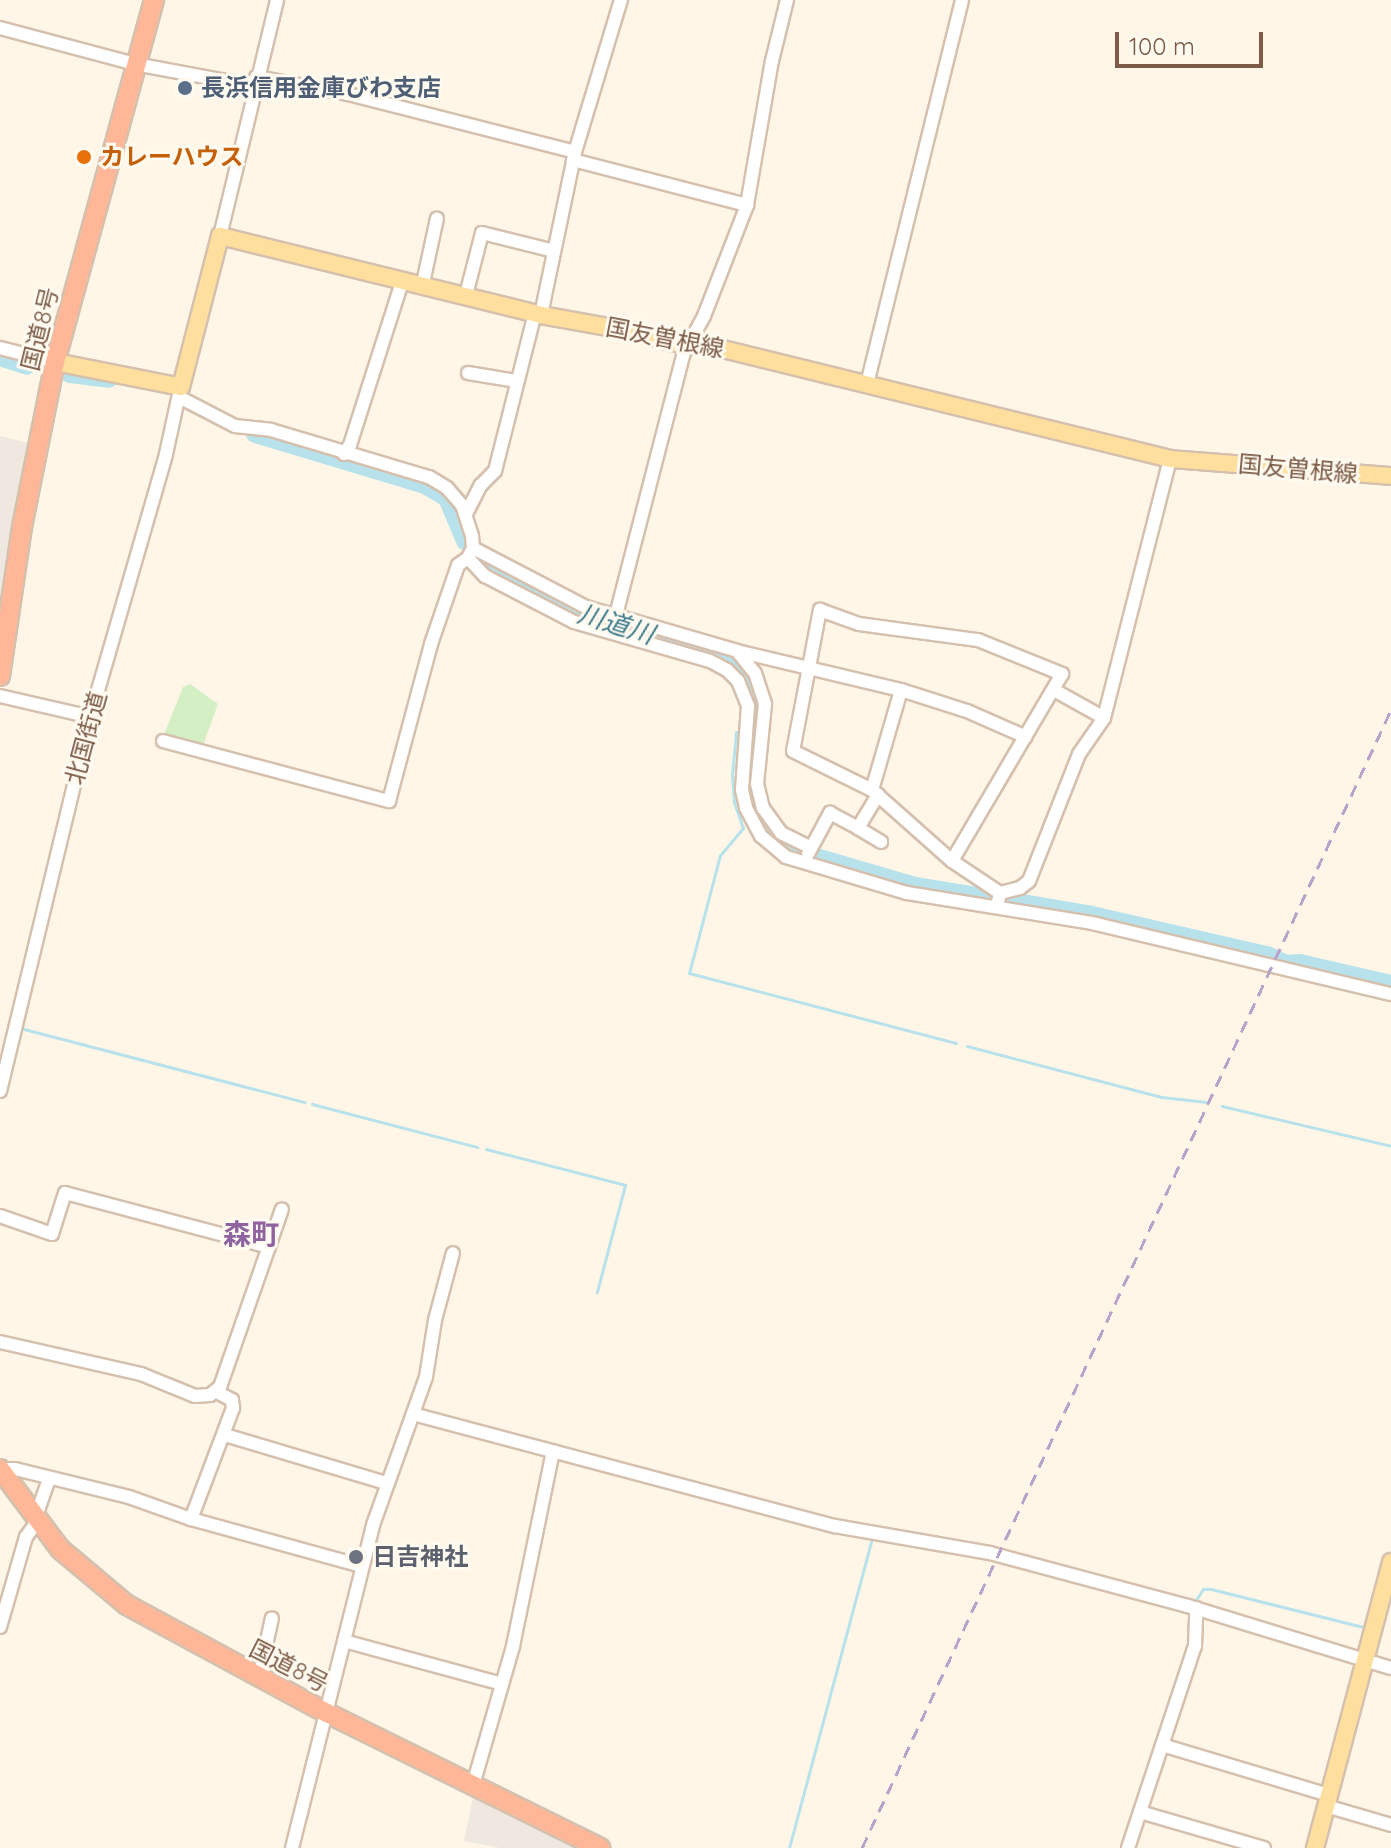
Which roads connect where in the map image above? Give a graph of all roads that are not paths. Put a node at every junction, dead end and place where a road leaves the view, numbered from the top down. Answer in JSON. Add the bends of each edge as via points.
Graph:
{"nodes":[{"id":1,"x":154,"y":0,"type":"edge"},
{"id":2,"x":277,"y":0,"type":"edge"},
{"id":3,"x":621,"y":0,"type":"edge"},
{"id":4,"x":787,"y":0,"type":"edge"},
{"id":5,"x":962,"y":0,"type":"edge"},
{"id":6,"x":0,"y":28,"type":"edge"},
{"id":7,"x":135,"y":64,"type":"junction"},
{"id":8,"x":255,"y":82,"type":"junction"},
{"id":9,"x":574,"y":156,"type":"junction"},
{"id":10,"x":747,"y":205,"type":"junction"},
{"id":11,"x":437,"y":218,"type":"dead end"},
{"id":12,"x":220,"y":236,"type":"junction"},
{"id":13,"x":554,"y":251,"type":"junction"},
{"id":14,"x":403,"y":279,"type":"junction"},
{"id":15,"x":423,"y":283,"type":"junction"},
{"id":16,"x":466,"y":295,"type":"junction"},
{"id":17,"x":538,"y":314,"type":"junction"},
{"id":18,"x":687,"y":344,"type":"junction"},
{"id":19,"x":0,"y":348,"type":"edge"},
{"id":20,"x":55,"y":362,"type":"junction"},
{"id":21,"x":468,"y":373,"type":"dead end"},
{"id":22,"x":517,"y":381,"type":"junction"},
{"id":23,"x":867,"y":384,"type":"junction"},
{"id":24,"x":180,"y":392,"type":"junction"},
{"id":25,"x":344,"y":454,"type":"junction"},
{"id":26,"x":1170,"y":459,"type":"junction"},
{"id":27,"x":1391,"y":476,"type":"edge"},
{"id":28,"x":466,"y":514,"type":"junction"},
{"id":29,"x":470,"y":553,"type":"junction"},
{"id":30,"x":616,"y":615,"type":"junction"},
{"id":31,"x":737,"y":651,"type":"junction"},
{"id":32,"x":808,"y":667,"type":"junction"},
{"id":33,"x":0,"y":676,"type":"edge"},
{"id":34,"x":901,"y":690,"type":"junction"},
{"id":35,"x":1054,"y":690,"type":"junction"},
{"id":36,"x":0,"y":696,"type":"edge"},
{"id":37,"x":91,"y":717,"type":"junction"},
{"id":38,"x":1104,"y":718,"type":"junction"},
{"id":39,"x":1026,"y":737,"type":"junction"},
{"id":40,"x":163,"y":741,"type":"dead end"},
{"id":41,"x":875,"y":793,"type":"junction"},
{"id":42,"x":858,"y":828,"type":"junction"},
{"id":43,"x":881,"y":842,"type":"dead end"},
{"id":44,"x":808,"y":855,"type":"junction"},
{"id":45,"x":952,"y":861,"type":"junction"},
{"id":46,"x":998,"y":900,"type":"junction"},
{"id":47,"x":1391,"y":994,"type":"edge"},
{"id":48,"x":0,"y":1091,"type":"edge"},
{"id":49,"x":282,"y":1209,"type":"dead end"},
{"id":50,"x":0,"y":1216,"type":"edge"},
{"id":51,"x":269,"y":1247,"type":"junction"},
{"id":52,"x":453,"y":1253,"type":"dead end"},
{"id":53,"x":0,"y":1342,"type":"edge"},
{"id":54,"x":217,"y":1392,"type":"junction"},
{"id":55,"x":413,"y":1414,"type":"junction"},
{"id":56,"x":225,"y":1435,"type":"junction"},
{"id":57,"x":553,"y":1451,"type":"junction"},
{"id":58,"x":0,"y":1469,"type":"edge"},
{"id":59,"x":49,"y":1479,"type":"junction"},
{"id":60,"x":386,"y":1483,"type":"junction"},
{"id":61,"x":191,"y":1519,"type":"junction"},
{"id":62,"x":36,"y":1521,"type":"junction"},
{"id":63,"x":1391,"y":1562,"type":"edge"},
{"id":64,"x":362,"y":1566,"type":"junction"},
{"id":65,"x":1196,"y":1608,"type":"junction"},
{"id":66,"x":272,"y":1618,"type":"dead end"},
{"id":67,"x":0,"y":1627,"type":"edge"},
{"id":68,"x":344,"y":1641,"type":"junction"},
{"id":69,"x":1364,"y":1659,"type":"junction"},
{"id":70,"x":1391,"y":1668,"type":"edge"},
{"id":71,"x":259,"y":1677,"type":"junction"},
{"id":72,"x":502,"y":1684,"type":"junction"},
{"id":73,"x":327,"y":1713,"type":"junction"},
{"id":74,"x":1162,"y":1745,"type":"junction"},
{"id":75,"x":473,"y":1785,"type":"junction"},
{"id":76,"x":1327,"y":1800,"type":"junction"},
{"id":77,"x":1140,"y":1812,"type":"junction"},
{"id":78,"x":1391,"y":1825,"type":"edge"},
{"id":79,"x":292,"y":1848,"type":"edge"},
{"id":80,"x":600,"y":1848,"type":"edge"},
{"id":81,"x":1128,"y":1848,"type":"edge"},
{"id":82,"x":1264,"y":1848,"type":"edge"},
{"id":83,"x":1315,"y":1848,"type":"edge"}],
"edges":[{"from":1,"to":7,"type":"highway","name":"国道8号"},
{"from":2,"to":8,"type":"street"},
{"from":3,"to":9,"type":"street"},
{"from":4,"to":10,"type":"street"},
{"from":5,"to":23,"type":"street"},
{"from":6,"to":7,"type":"street"},
{"from":7,"to":8,"type":"street"},
{"from":7,"to":20,"type":"highway","name":"国道8号"},
{"from":8,"to":9,"type":"street","via":[[348,94]]},
{"from":8,"to":12,"type":"street"},
{"from":9,"to":10,"type":"street"},
{"from":9,"to":13,"type":"street"},
{"from":10,"to":18,"type":"street","via":[[704,316]]},
{"from":11,"to":15,"type":"street"},
{"from":12,"to":14,"type":"main road","name":"国友曽根線"},
{"from":12,"to":24,"type":"main road"},
{"from":13,"to":16,"type":"street","via":[[482,233]]},
{"from":13,"to":17,"type":"street"},
{"from":14,"to":15,"type":"main road","name":"国友曽根線"},
{"from":14,"to":25,"type":"street"},
{"from":15,"to":16,"type":"main road","name":"国友曽根線"},
{"from":16,"to":17,"type":"main road","name":"国友曽根線"},
{"from":17,"to":18,"type":"main road","name":"国友曽根線"},
{"from":17,"to":22,"type":"street"},
{"from":18,"to":23,"type":"main road","name":"国友曽根線"},
{"from":18,"to":30,"type":"street"},
{"from":19,"to":20,"type":"street"},
{"from":20,"to":24,"type":"main road"},
{"from":20,"to":33,"type":"highway","name":"国道8号","via":[[22,527]]},
{"from":21,"to":22,"type":"street"},
{"from":22,"to":28,"type":"street","via":[[495,471]]},
{"from":23,"to":26,"type":"main road","name":"国友曽根線"},
{"from":24,"to":25,"type":"street","via":[[235,426],[271,430]]},
{"from":24,"to":37,"type":"street","name":"北国街道"},
{"from":25,"to":28,"type":"street","via":[[429,477],[452,492]]},
{"from":26,"to":27,"type":"main road","name":"国友曽根線"},
{"from":26,"to":38,"type":"street"},
{"from":28,"to":29,"type":"street"},
{"from":29,"to":30,"type":"street","via":[[569,600]]},
{"from":29,"to":40,"type":"street","via":[[458,565],[431,644],[389,801]]},
{"from":29,"to":44,"type":"street","via":[[485,576],[564,618],[727,670],[748,706],[742,790],[749,818],[775,851]]},
{"from":30,"to":31,"type":"street"},
{"from":31,"to":32,"type":"street"},
{"from":31,"to":44,"type":"street","via":[[755,673],[765,704],[757,784],[763,808],[781,833]]},
{"from":32,"to":34,"type":"street"},
{"from":32,"to":35,"type":"street","via":[[820,610],[859,624],[978,640],[1062,674]]},
{"from":32,"to":41,"type":"street","via":[[793,751]]},
{"from":34,"to":39,"type":"street"},
{"from":34,"to":41,"type":"street"},
{"from":35,"to":38,"type":"street"},
{"from":35,"to":39,"type":"street"},
{"from":36,"to":37,"type":"street"},
{"from":37,"to":48,"type":"street","name":"北国街道"},
{"from":38,"to":46,"type":"street","via":[[1079,754],[1029,881]]},
{"from":39,"to":45,"type":"street"},
{"from":41,"to":42,"type":"street"},
{"from":41,"to":45,"type":"street"},
{"from":42,"to":43,"type":"street"},
{"from":42,"to":44,"type":"street","via":[[830,813]]},
{"from":44,"to":46,"type":"street","via":[[907,893]]},
{"from":45,"to":46,"type":"street"},
{"from":46,"to":47,"type":"street"},
{"from":49,"to":51,"type":"street"},
{"from":50,"to":51,"type":"street","via":[[52,1234],[65,1193]]},
{"from":51,"to":54,"type":"street"},
{"from":52,"to":55,"type":"street"},
{"from":53,"to":54,"type":"street","via":[[141,1374],[195,1396]]},
{"from":54,"to":56,"type":"street","via":[[234,1402]]},
{"from":55,"to":57,"type":"street"},
{"from":55,"to":60,"type":"street"},
{"from":56,"to":60,"type":"street"},
{"from":56,"to":61,"type":"street"},
{"from":57,"to":65,"type":"street","via":[[835,1526],[990,1553]]},
{"from":57,"to":72,"type":"street"},
{"from":58,"to":59,"type":"street"},
{"from":58,"to":62,"type":"highway","name":"国道8号"},
{"from":59,"to":61,"type":"street","via":[[129,1497]]},
{"from":59,"to":62,"type":"street"},
{"from":60,"to":64,"type":"street"},
{"from":61,"to":64,"type":"street"},
{"from":62,"to":67,"type":"street","via":[[26,1537]]},
{"from":62,"to":71,"type":"highway","name":"国道8号","via":[[82,1570],[127,1605]]},
{"from":63,"to":69,"type":"main road"},
{"from":64,"to":68,"type":"street"},
{"from":65,"to":69,"type":"street"},
{"from":65,"to":74,"type":"street","via":[[1195,1646]]},
{"from":66,"to":71,"type":"street"},
{"from":68,"to":72,"type":"street"},
{"from":68,"to":73,"type":"street"},
{"from":69,"to":70,"type":"street"},
{"from":69,"to":76,"type":"main road"},
{"from":71,"to":73,"type":"highway","name":"国道8号"},
{"from":72,"to":75,"type":"street"},
{"from":73,"to":75,"type":"highway","name":"国道8号"},
{"from":73,"to":79,"type":"street"},
{"from":74,"to":76,"type":"street"},
{"from":74,"to":77,"type":"street"},
{"from":75,"to":80,"type":"highway","name":"国道8号"},
{"from":76,"to":78,"type":"street"},
{"from":76,"to":83,"type":"main road"},
{"from":77,"to":81,"type":"street"},
{"from":77,"to":82,"type":"street"}]}
